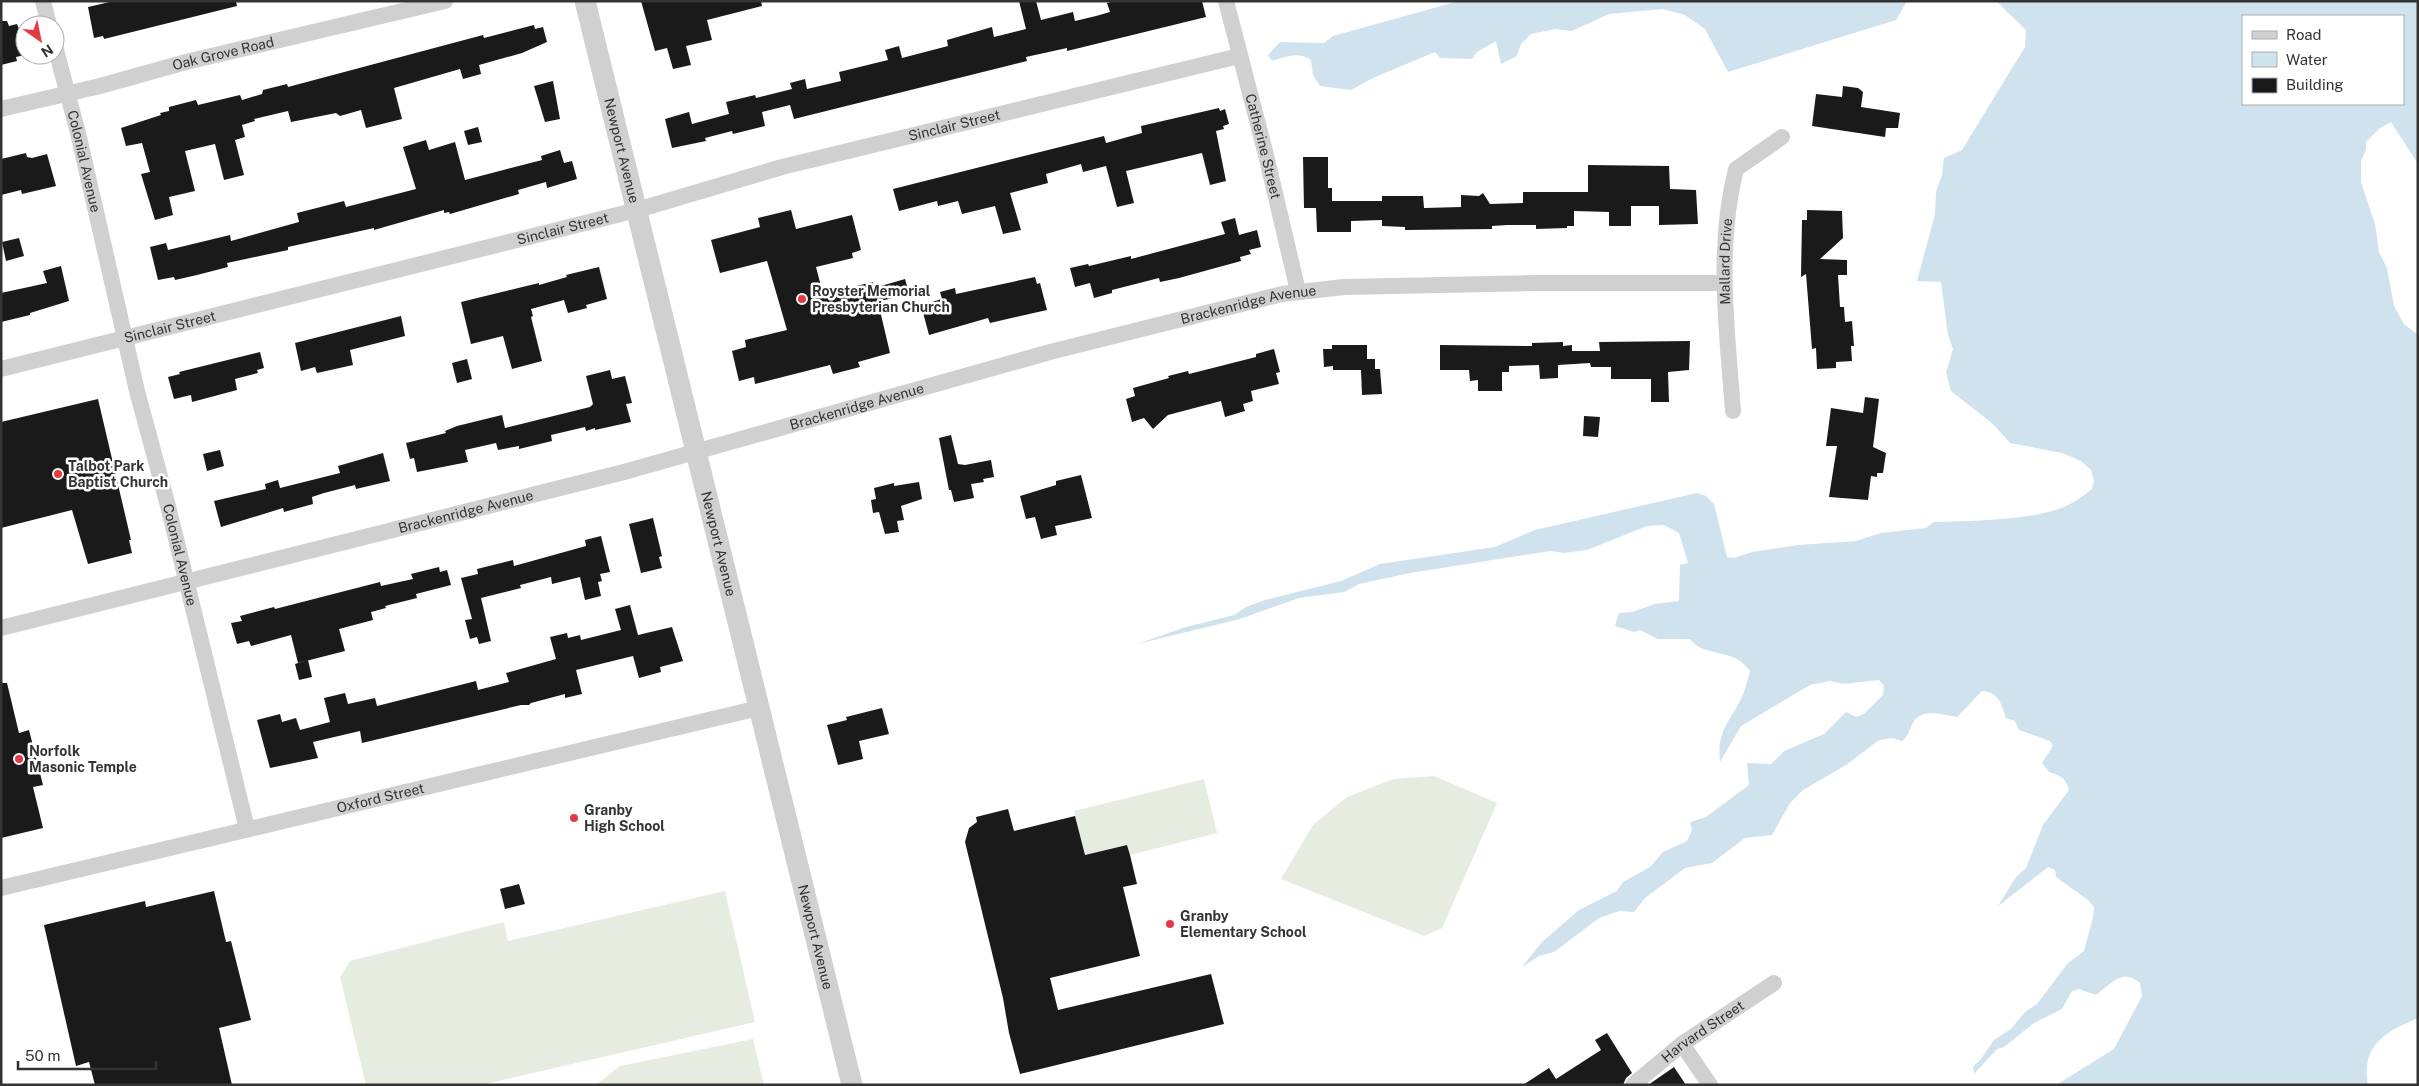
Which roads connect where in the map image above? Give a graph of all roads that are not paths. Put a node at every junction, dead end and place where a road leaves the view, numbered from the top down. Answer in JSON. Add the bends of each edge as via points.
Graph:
{"nodes":[{"id":1,"x":43,"y":1,"type":"edge"},
{"id":2,"x":445,"y":1,"type":"edge"},
{"id":3,"x":585,"y":1,"type":"edge"},
{"id":4,"x":1226,"y":1,"type":"edge"},
{"id":5,"x":46,"y":15,"type":"edge"},
{"id":6,"x":1239,"y":56,"type":"junction"},
{"id":7,"x":60,"y":65,"type":"edge"},
{"id":8,"x":68,"y":94,"type":"junction"},
{"id":9,"x":1,"y":109,"type":"edge"},
{"id":10,"x":1782,"y":137,"type":"dead end"},
{"id":11,"x":637,"y":210,"type":"junction"},
{"id":12,"x":1724,"y":283,"type":"junction"},
{"id":13,"x":1298,"y":291,"type":"junction"},
{"id":14,"x":125,"y":338,"type":"junction"},
{"id":15,"x":1,"y":370,"type":"edge"},
{"id":16,"x":1733,"y":411,"type":"dead end"},
{"id":17,"x":697,"y":452,"type":"junction"},
{"id":18,"x":185,"y":581,"type":"junction"},
{"id":19,"x":1,"y":628,"type":"edge"},
{"id":20,"x":760,"y":708,"type":"junction"},
{"id":21,"x":247,"y":830,"type":"junction"},
{"id":22,"x":1,"y":888,"type":"edge"},
{"id":23,"x":1774,"y":983,"type":"dead end"},
{"id":24,"x":1682,"y":1044,"type":"junction"},
{"id":25,"x":852,"y":1085,"type":"edge"},
{"id":26,"x":1632,"y":1085,"type":"edge"},
{"id":27,"x":1710,"y":1085,"type":"edge"}],
"edges":[{"from":1,"to":5,"type":"street"},
{"from":2,"to":8,"type":"street","name":"Oak Grove Road","via":[[186,62]]},
{"from":3,"to":11,"type":"street","name":"Newport Avenue"},
{"from":4,"to":6,"type":"street","name":"Catherine Street"},
{"from":6,"to":11,"type":"street","name":"Sinclair Street","via":[[782,167]]},
{"from":6,"to":13,"type":"street","name":"Catherine Street"},
{"from":7,"to":8,"type":"street","name":"Colonial Avenue"},
{"from":8,"to":9,"type":"street","name":"Oak Grove Road"},
{"from":8,"to":14,"type":"street","name":"Colonial Avenue"},
{"from":10,"to":12,"type":"street","name":"Mallard Drive","via":[[1736,169],[1728,202]]},
{"from":11,"to":14,"type":"street","name":"Sinclair Street"},
{"from":11,"to":17,"type":"street","name":"Newport Avenue"},
{"from":12,"to":13,"type":"street","name":"Brackenridge Avenue","via":[[1534,283]]},
{"from":12,"to":16,"type":"street","name":"Mallard Drive"},
{"from":13,"to":17,"type":"street","name":"Brackenridge Avenue","via":[[1050,352]]},
{"from":14,"to":15,"type":"street","name":"Sinclair Street"},
{"from":14,"to":18,"type":"street","name":"Colonial Avenue"},
{"from":17,"to":18,"type":"street","name":"Brackenridge Avenue"},
{"from":17,"to":20,"type":"street","name":"Newport Avenue"},
{"from":18,"to":19,"type":"street","name":"Brackenridge Avenue"},
{"from":18,"to":21,"type":"street","name":"Colonial Avenue"},
{"from":20,"to":21,"type":"street","name":"Oxford Street"},
{"from":20,"to":25,"type":"street","name":"Newport Avenue"},
{"from":21,"to":22,"type":"street","name":"Oxford Street"},
{"from":23,"to":24,"type":"street","name":"Harvard Street"},
{"from":24,"to":26,"type":"street","name":"Harvard Street"},
{"from":24,"to":27,"type":"street"}]}
